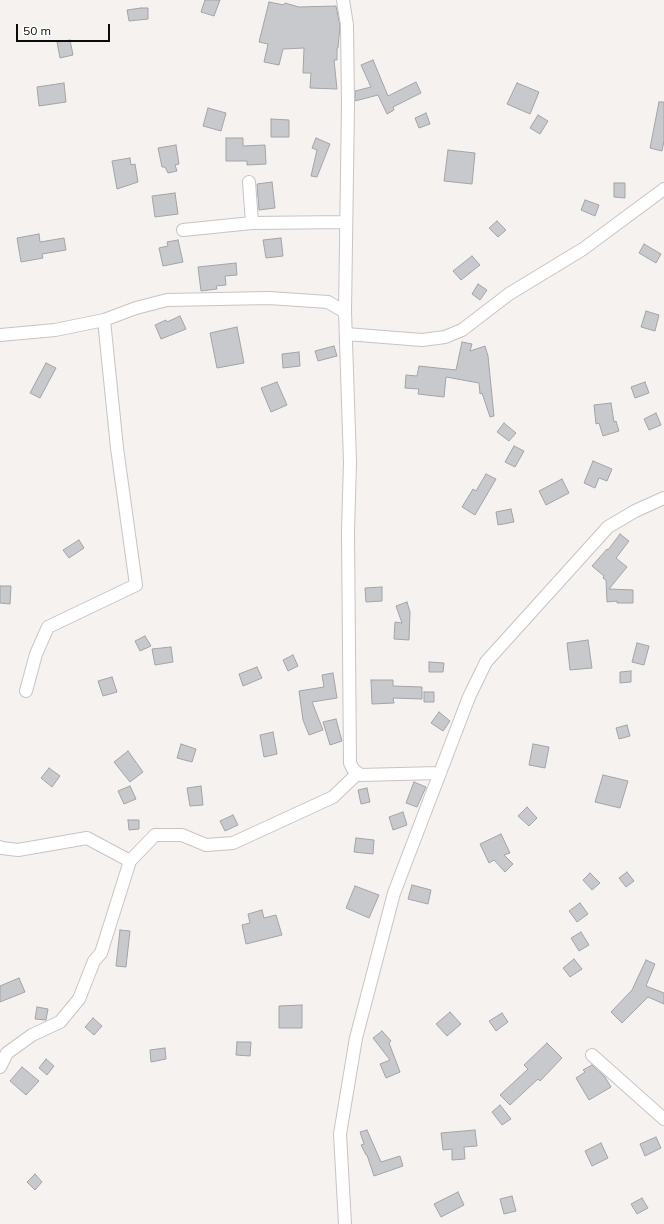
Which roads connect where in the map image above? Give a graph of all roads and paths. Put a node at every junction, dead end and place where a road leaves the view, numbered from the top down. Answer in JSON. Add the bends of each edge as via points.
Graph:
{"nodes":[{"id":1,"x":343,"y":0,"type":"edge"},
{"id":2,"x":249,"y":182,"type":"dead end"},
{"id":3,"x":664,"y":189,"type":"edge"},
{"id":4,"x":346,"y":222,"type":"junction"},
{"id":5,"x":252,"y":223,"type":"junction"},
{"id":6,"x":183,"y":230,"type":"dead end"},
{"id":7,"x":345,"y":312,"type":"junction"},
{"id":8,"x":104,"y":320,"type":"junction"},
{"id":9,"x":346,"y":334,"type":"junction"},
{"id":10,"x":0,"y":335,"type":"edge"},
{"id":11,"x":664,"y":498,"type":"edge"},
{"id":12,"x":26,"y":691,"type":"dead end"},
{"id":13,"x":358,"y":773,"type":"junction"},
{"id":14,"x":440,"y":774,"type":"junction"},
{"id":15,"x":0,"y":847,"type":"edge"},
{"id":16,"x":130,"y":862,"type":"junction"},
{"id":17,"x":592,"y":1055,"type":"dead end"},
{"id":18,"x":0,"y":1067,"type":"edge"},
{"id":19,"x":664,"y":1118,"type":"edge"},
{"id":20,"x":345,"y":1224,"type":"edge"}],
"edges":[{"from":1,"to":4,"type":"street","via":[[347,25]]},
{"from":2,"to":5,"type":"street"},
{"from":3,"to":9,"type":"street","via":[[583,248],[509,294],[462,330],[445,337],[422,340]]},
{"from":4,"to":5,"type":"street"},
{"from":4,"to":7,"type":"street"},
{"from":5,"to":6,"type":"street"},
{"from":7,"to":8,"type":"street","via":[[328,302],[269,298],[167,300]]},
{"from":7,"to":9,"type":"street"},
{"from":8,"to":10,"type":"street","via":[[55,330]]},
{"from":8,"to":12,"type":"street","via":[[116,448],[136,585],[48,627],[36,654]]},
{"from":9,"to":13,"type":"street","via":[[350,462],[350,763]]},
{"from":11,"to":14,"type":"street","via":[[608,526],[486,662],[469,697]]},
{"from":13,"to":14,"type":"street"},
{"from":13,"to":16,"type":"street","via":[[333,797],[233,843],[206,845],[182,835],[155,835]]},
{"from":14,"to":20,"type":"street","via":[[394,893],[356,1038],[340,1134]]},
{"from":15,"to":16,"type":"street","via":[[18,850],[87,838]]},
{"from":16,"to":18,"type":"street","via":[[101,953],[94,961],[79,999],[60,1022],[32,1035],[7,1052]]},
{"from":17,"to":19,"type":"street"}]}
